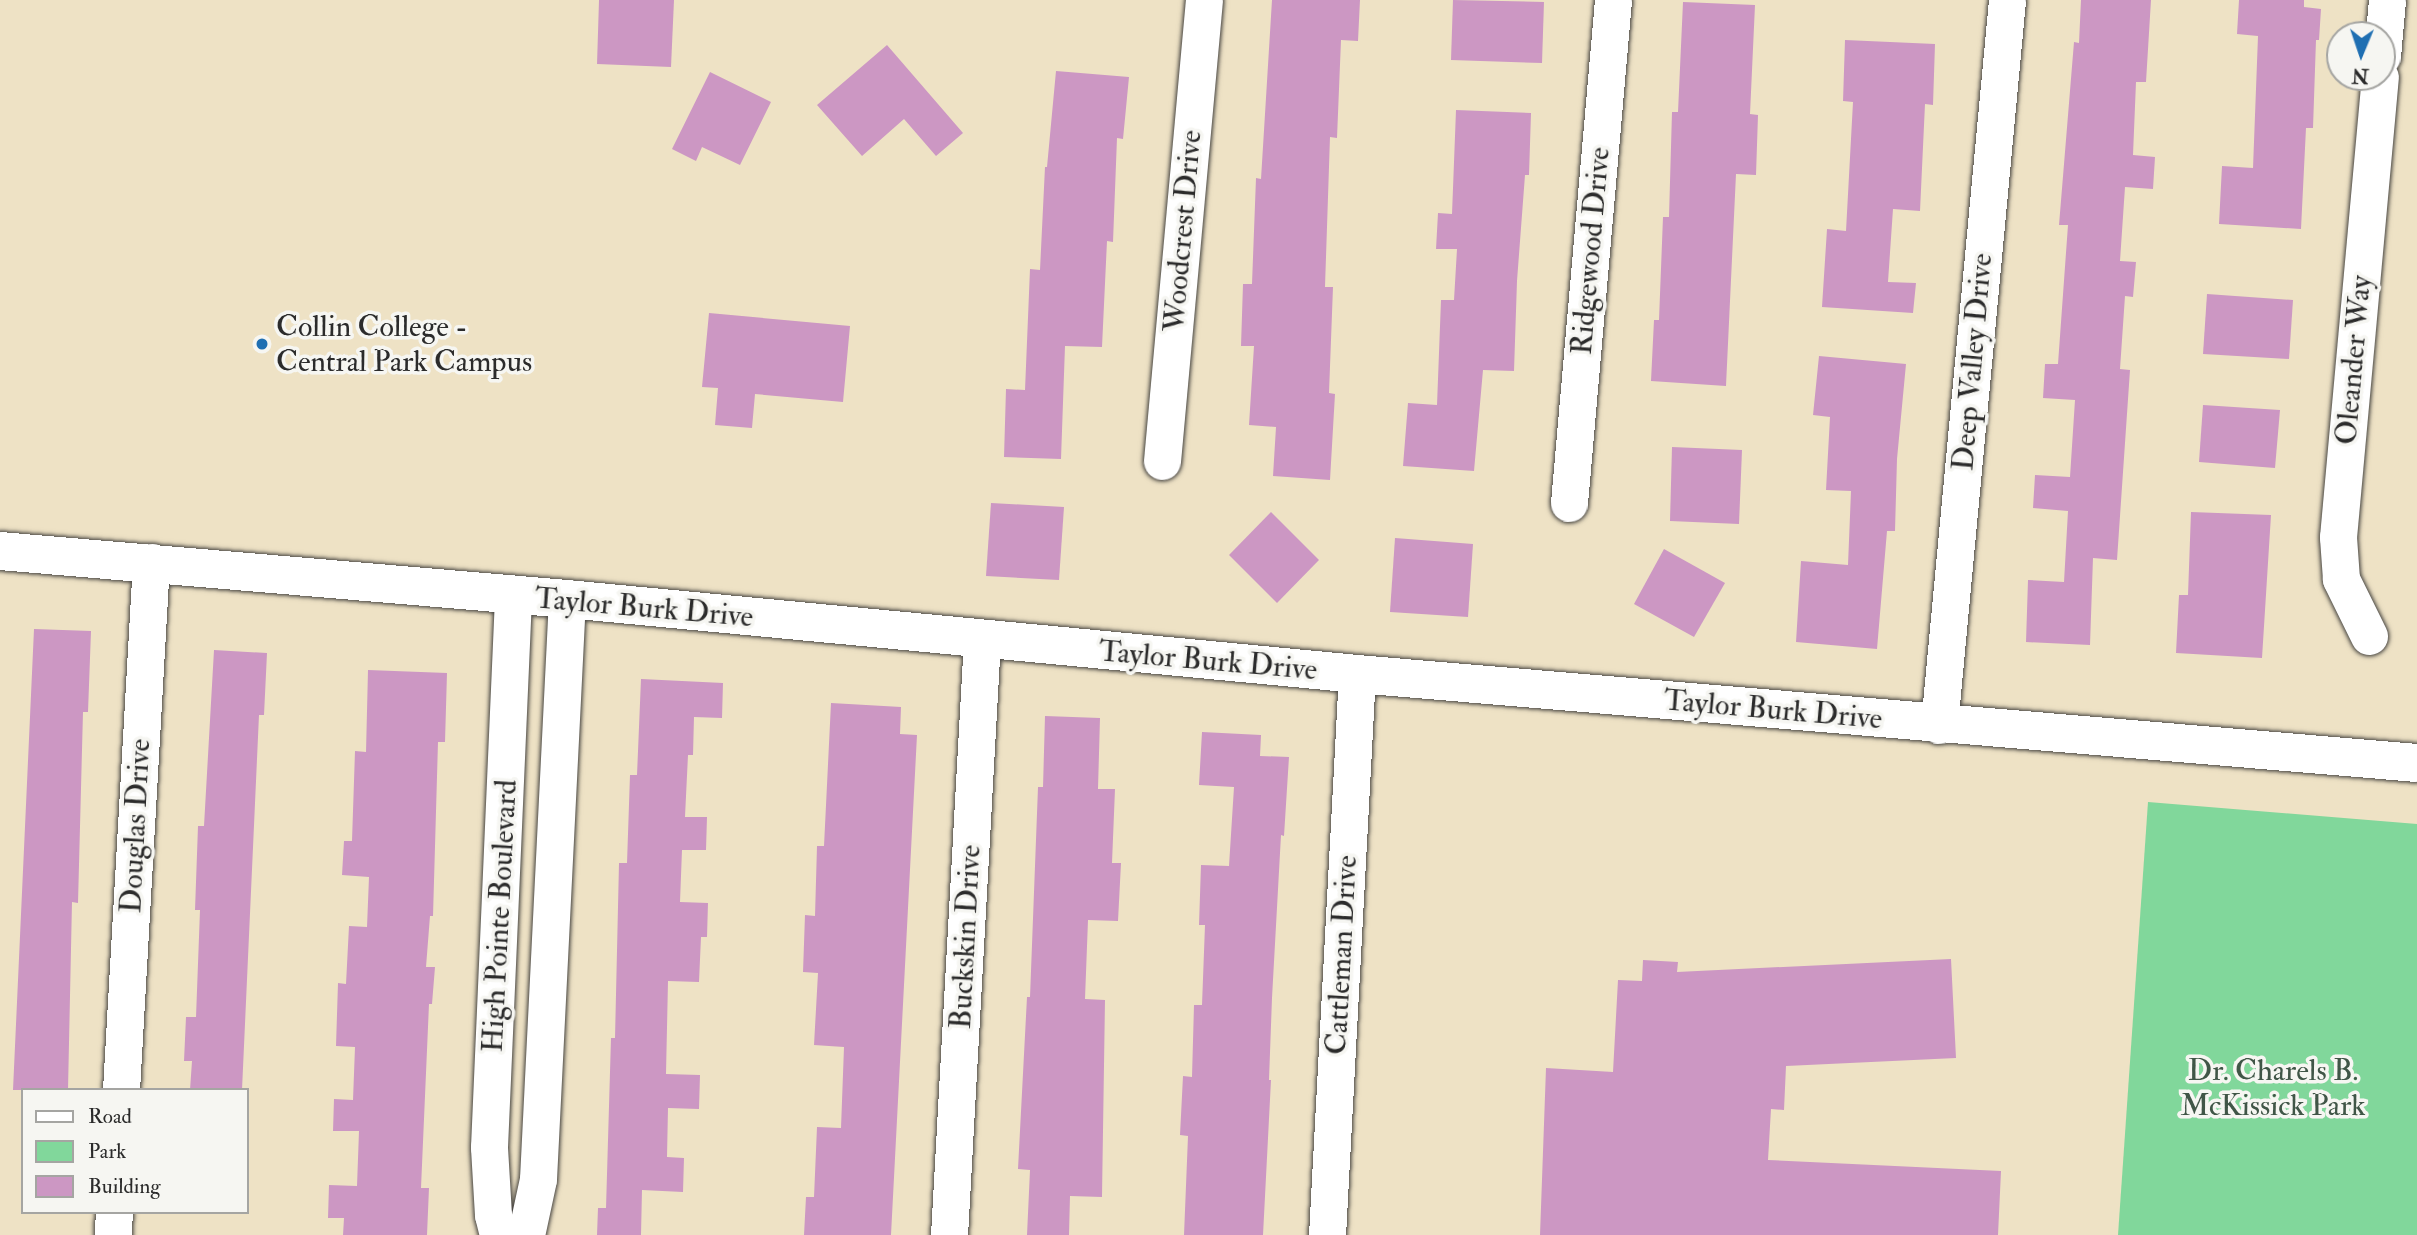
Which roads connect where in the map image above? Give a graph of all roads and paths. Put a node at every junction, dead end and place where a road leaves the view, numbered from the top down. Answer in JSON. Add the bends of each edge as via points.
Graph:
{"nodes":[{"id":1,"x":1204,"y":0,"type":"edge"},
{"id":2,"x":1613,"y":0,"type":"edge"},
{"id":3,"x":2007,"y":0,"type":"edge"},
{"id":4,"x":2387,"y":0,"type":"edge"},
{"id":5,"x":2385,"y":21,"type":"edge"},
{"id":6,"x":2379,"y":91,"type":"edge"},
{"id":7,"x":1162,"y":461,"type":"dead end"},
{"id":8,"x":1569,"y":503,"type":"dead end"},
{"id":9,"x":0,"y":551,"type":"edge"},
{"id":10,"x":150,"y":562,"type":"junction"},
{"id":11,"x":513,"y":597,"type":"junction"},
{"id":12,"x":567,"y":599,"type":"junction"},
{"id":13,"x":2369,"y":636,"type":"dead end"},
{"id":14,"x":982,"y":640,"type":"junction"},
{"id":15,"x":1357,"y":674,"type":"junction"},
{"id":16,"x":1939,"y":725,"type":"junction"},
{"id":17,"x":2417,"y":763,"type":"edge"},
{"id":18,"x":121,"y":1088,"type":"edge"},
{"id":19,"x":114,"y":1214,"type":"edge"},
{"id":20,"x":113,"y":1235,"type":"edge"},
{"id":21,"x":498,"y":1235,"type":"edge"},
{"id":22,"x":526,"y":1235,"type":"edge"},
{"id":23,"x":949,"y":1235,"type":"edge"},
{"id":24,"x":1327,"y":1235,"type":"edge"}],
"edges":[{"from":1,"to":7,"type":"street","name":"Woodcrest Drive"},
{"from":2,"to":8,"type":"street","name":"Ridgewood Drive"},
{"from":3,"to":16,"type":"street","name":"Deep Valley Drive"},
{"from":4,"to":5,"type":"street"},
{"from":6,"to":13,"type":"street","name":"Oleander Way","via":[[2338,537],[2341,579]]},
{"from":9,"to":10,"type":"street","name":"Taylor Burk Drive"},
{"from":10,"to":11,"type":"street","name":"Taylor Burk Drive"},
{"from":10,"to":18,"type":"street","name":"Douglas Drive"},
{"from":11,"to":12,"type":"street","name":"Taylor Burk Drive"},
{"from":11,"to":21,"type":"street","name":"High Pointe Boulevard","via":[[489,1147]]},
{"from":12,"to":14,"type":"street","name":"Taylor Burk Drive"},
{"from":12,"to":22,"type":"street","name":"High Pointe Boulevard","via":[[538,1179]]},
{"from":14,"to":15,"type":"street","name":"Taylor Burk Drive"},
{"from":14,"to":23,"type":"street","name":"Buckskin Drive"},
{"from":15,"to":16,"type":"street","name":"Taylor Burk Drive"},
{"from":15,"to":24,"type":"street","name":"Cattleman Drive"},
{"from":16,"to":17,"type":"street","name":"Taylor Burk Drive"},
{"from":19,"to":20,"type":"street"}]}
